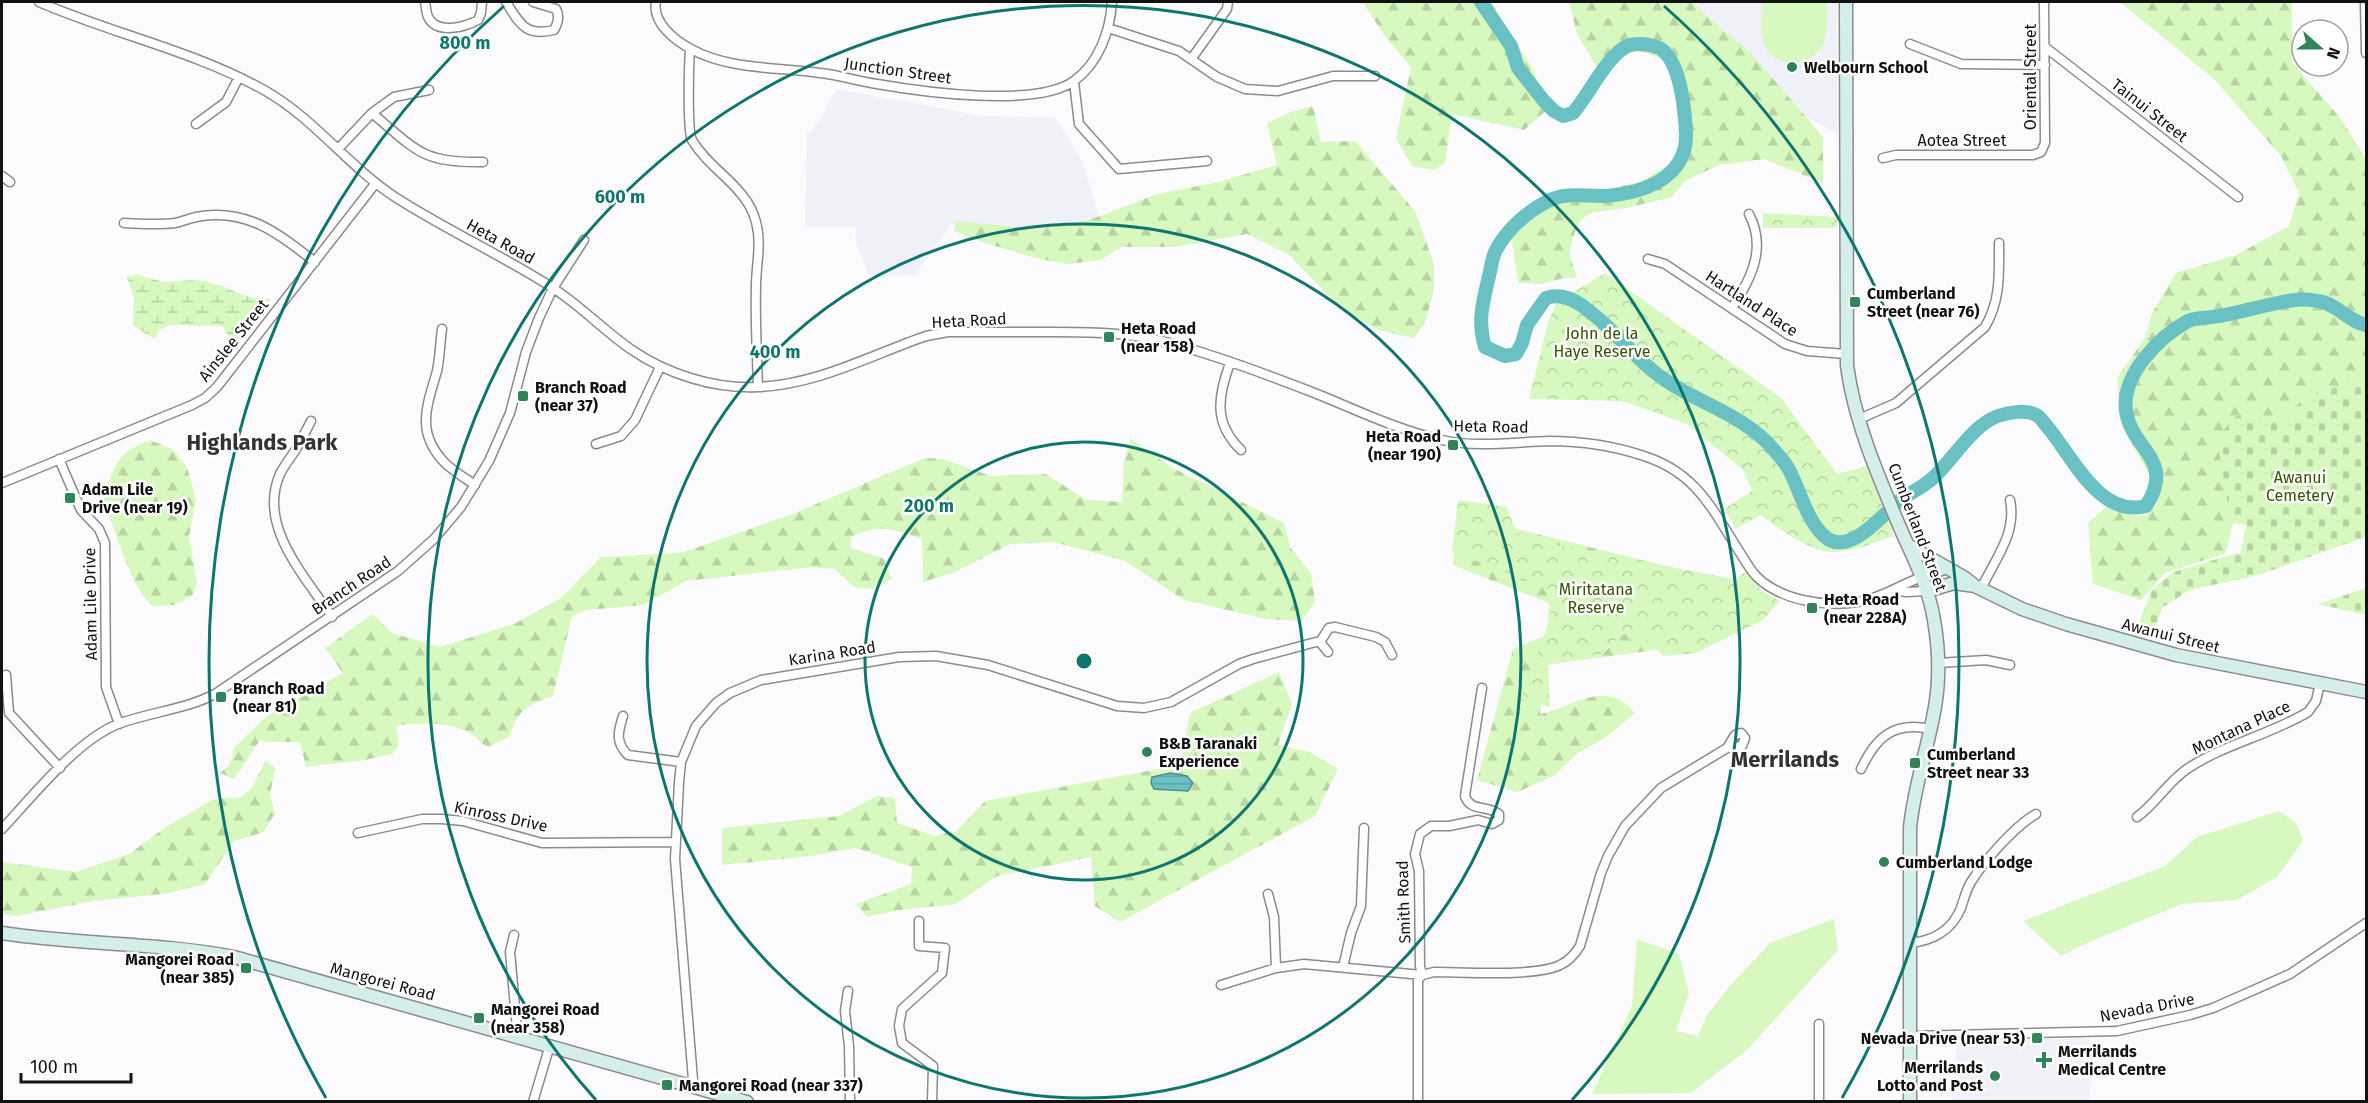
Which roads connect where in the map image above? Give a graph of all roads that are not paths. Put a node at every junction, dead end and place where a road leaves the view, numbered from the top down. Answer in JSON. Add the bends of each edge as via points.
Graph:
{"nodes":[{"id":1,"x":39,"y":2,"type":"edge"},
{"id":2,"x":425,"y":2,"type":"edge"},
{"id":3,"x":482,"y":2,"type":"edge"},
{"id":4,"x":506,"y":2,"type":"edge"},
{"id":5,"x":533,"y":2,"type":"edge"},
{"id":6,"x":656,"y":2,"type":"edge"},
{"id":7,"x":1112,"y":2,"type":"edge"},
{"id":8,"x":1228,"y":2,"type":"edge"},
{"id":9,"x":1846,"y":2,"type":"edge"},
{"id":10,"x":2044,"y":2,"type":"edge"},
{"id":11,"x":2365,"y":2,"type":"edge"},
{"id":12,"x":1108,"y":28,"type":"junction"},
{"id":13,"x":1910,"y":44,"type":"dead end"},
{"id":14,"x":2045,"y":47,"type":"junction"},
{"id":15,"x":690,"y":49,"type":"junction"},
{"id":16,"x":2367,"y":53,"type":"edge"},
{"id":17,"x":1192,"y":58,"type":"junction"},
{"id":18,"x":2045,"y":65,"type":"junction"},
{"id":19,"x":1375,"y":76,"type":"dead end"},
{"id":20,"x":239,"y":77,"type":"junction"},
{"id":21,"x":1074,"y":82,"type":"junction"},
{"id":22,"x":429,"y":90,"type":"dead end"},
{"id":23,"x":372,"y":113,"type":"junction"},
{"id":24,"x":196,"y":124,"type":"dead end"},
{"id":25,"x":338,"y":149,"type":"junction"},
{"id":26,"x":2041,"y":152,"type":"joint"},
{"id":27,"x":1883,"y":158,"type":"dead end"},
{"id":28,"x":1207,"y":161,"type":"dead end"},
{"id":29,"x":483,"y":162,"type":"dead end"},
{"id":30,"x":2,"y":176,"type":"edge"},
{"id":31,"x":10,"y":182,"type":"dead end"},
{"id":32,"x":375,"y":184,"type":"junction"},
{"id":33,"x":2238,"y":196,"type":"dead end"},
{"id":34,"x":1749,"y":214,"type":"dead end"},
{"id":35,"x":124,"y":222,"type":"dead end"},
{"id":36,"x":584,"y":240,"type":"dead end"},
{"id":37,"x":1999,"y":243,"type":"dead end"},
{"id":38,"x":1648,"y":259,"type":"dead end"},
{"id":39,"x":315,"y":262,"type":"junction"},
{"id":40,"x":553,"y":288,"type":"junction"},
{"id":41,"x":1732,"y":308,"type":"junction"},
{"id":42,"x":442,"y":329,"type":"dead end"},
{"id":43,"x":1846,"y":354,"type":"junction"},
{"id":44,"x":1230,"y":363,"type":"junction"},
{"id":45,"x":660,"y":367,"type":"junction"},
{"id":46,"x":758,"y":387,"type":"junction"},
{"id":47,"x":1859,"y":419,"type":"junction"},
{"id":48,"x":310,"y":422,"type":"dead end"},
{"id":49,"x":596,"y":444,"type":"dead end"},
{"id":50,"x":1241,"y":450,"type":"dead end"},
{"id":51,"x":59,"y":459,"type":"junction"},
{"id":52,"x":2,"y":483,"type":"edge"},
{"id":53,"x":475,"y":485,"type":"junction"},
{"id":54,"x":2010,"y":500,"type":"dead end"},
{"id":55,"x":1908,"y":546,"type":"junction"},
{"id":56,"x":1946,"y":567,"type":"junction"},
{"id":57,"x":1922,"y":577,"type":"junction"},
{"id":58,"x":1978,"y":587,"type":"junction"},
{"id":59,"x":1896,"y":590,"type":"junction"},
{"id":60,"x":1927,"y":591,"type":"junction"},
{"id":61,"x":332,"y":616,"type":"junction"},
{"id":62,"x":1320,"y":642,"type":"junction"},
{"id":63,"x":1328,"y":652,"type":"dead end"},
{"id":64,"x":1392,"y":655,"type":"dead end"},
{"id":65,"x":1938,"y":663,"type":"junction"},
{"id":66,"x":2010,"y":665,"type":"dead end"},
{"id":67,"x":6,"y":675,"type":"dead end"},
{"id":68,"x":2320,"y":683,"type":"junction"},
{"id":69,"x":1482,"y":687,"type":"dead end"},
{"id":70,"x":2367,"y":692,"type":"edge"},
{"id":71,"x":623,"y":716,"type":"dead end"},
{"id":72,"x":119,"y":723,"type":"junction"},
{"id":73,"x":1930,"y":729,"type":"junction"},
{"id":74,"x":1727,"y":748,"type":"dead end"},
{"id":75,"x":681,"y":762,"type":"junction"},
{"id":76,"x":60,"y":768,"type":"junction"},
{"id":77,"x":1861,"y":769,"type":"dead end"},
{"id":78,"x":2036,"y":814,"type":"dead end"},
{"id":79,"x":2138,"y":817,"type":"dead end"},
{"id":80,"x":2,"y":828,"type":"edge"},
{"id":81,"x":1364,"y":828,"type":"dead end"},
{"id":82,"x":357,"y":832,"type":"dead end"},
{"id":83,"x":675,"y":842,"type":"junction"},
{"id":84,"x":1268,"y":894,"type":"dead end"},
{"id":85,"x":919,"y":921,"type":"dead end"},
{"id":86,"x":2367,"y":923,"type":"edge"},
{"id":87,"x":2,"y":933,"type":"edge"},
{"id":88,"x":514,"y":935,"type":"dead end"},
{"id":89,"x":1910,"y":943,"type":"junction"},
{"id":90,"x":1343,"y":967,"type":"junction"},
{"id":91,"x":1276,"y":968,"type":"junction"},
{"id":92,"x":1422,"y":975,"type":"junction"},
{"id":93,"x":1221,"y":985,"type":"dead end"},
{"id":94,"x":848,"y":991,"type":"dead end"},
{"id":95,"x":1819,"y":1024,"type":"dead end"},
{"id":96,"x":515,"y":1035,"type":"junction"},
{"id":97,"x":1910,"y":1036,"type":"junction"},
{"id":98,"x":550,"y":1045,"type":"junction"},
{"id":99,"x":692,"y":1086,"type":"junction"},
{"id":100,"x":533,"y":1101,"type":"edge"},
{"id":101,"x":747,"y":1101,"type":"edge"},
{"id":102,"x":850,"y":1101,"type":"edge"},
{"id":103,"x":932,"y":1101,"type":"edge"},
{"id":104,"x":1418,"y":1101,"type":"edge"},
{"id":105,"x":1819,"y":1101,"type":"edge"},
{"id":106,"x":1910,"y":1101,"type":"edge"}],
"edges":[{"from":1,"to":20,"type":"street","name":"Heta Road"},
{"from":2,"to":3,"type":"street","via":[[428,17],[435,24],[458,28],[478,20]]},
{"from":4,"to":5,"type":"street","via":[[518,24],[554,30],[559,13]]},
{"from":6,"to":15,"type":"street","name":"Junction Street","via":[[654,10],[665,30]]},
{"from":7,"to":12,"type":"street","name":"Junction Street"},
{"from":8,"to":17,"type":"street"},
{"from":9,"to":43,"type":"street","name":"Cumberland Street"},
{"from":10,"to":14,"type":"street","name":"Oriental Street"},
{"from":11,"to":16,"type":"street"},
{"from":12,"to":17,"type":"street","via":[[1165,45]]},
{"from":12,"to":21,"type":"street","name":"Junction Street","via":[[1095,58]]},
{"from":13,"to":18,"type":"street","via":[[1961,64]]},
{"from":14,"to":18,"type":"street","name":"Oriental Street"},
{"from":14,"to":33,"type":"street","name":"Tainui Street"},
{"from":15,"to":21,"type":"street","name":"Junction Street","via":[[731,63],[822,73],[933,92],[1023,95],[1047,92]]},
{"from":15,"to":46,"type":"street","via":[[691,138],[740,190],[756,222]]},
{"from":17,"to":19,"type":"street","via":[[1230,84],[1260,91],[1278,91],[1333,76]]},
{"from":18,"to":26,"type":"street","name":"Oriental Street","via":[[2045,143]]},
{"from":20,"to":24,"type":"street","via":[[226,102]]},
{"from":20,"to":25,"type":"street","name":"Heta Road","via":[[298,112]]},
{"from":21,"to":28,"type":"street","via":[[1079,124],[1119,169]]},
{"from":22,"to":23,"type":"street","via":[[394,97]]},
{"from":23,"to":25,"type":"street"},
{"from":23,"to":29,"type":"street","via":[[417,151],[435,159]]},
{"from":25,"to":32,"type":"street","name":"Heta Road"},
{"from":26,"to":27,"type":"street","name":"Aotea Street"},
{"from":30,"to":31,"type":"street"},
{"from":32,"to":39,"type":"street","name":"Ainslee Street"},
{"from":32,"to":40,"type":"street","name":"Heta Road"},
{"from":34,"to":41,"type":"street","via":[[1755,226],[1755,261],[1752,276]]},
{"from":35,"to":39,"type":"street","via":[[148,225],[202,216],[239,217],[275,231]]},
{"from":36,"to":40,"type":"street","name":"Branch Road"},
{"from":37,"to":47,"type":"street","via":[[1998,294],[1985,327],[1896,403]]},
{"from":38,"to":41,"type":"street","name":"Hartland Place","via":[[1665,264]]},
{"from":39,"to":51,"type":"street","name":"Ainslee Street","via":[[205,398]]},
{"from":40,"to":45,"type":"street","name":"Heta Road"},
{"from":40,"to":53,"type":"street","name":"Branch Road","via":[[526,352],[510,413]]},
{"from":41,"to":43,"type":"street","name":"Hartland Place","via":[[1793,348]]},
{"from":42,"to":53,"type":"street","via":[[425,425],[432,447],[446,464]]},
{"from":43,"to":47,"type":"street","name":"Cumberland Street"},
{"from":44,"to":46,"type":"street","name":"Heta Road","via":[[1165,342],[1123,334],[948,332],[926,336],[803,381]]},
{"from":44,"to":50,"type":"street","via":[[1219,405],[1226,432]]},
{"from":44,"to":59,"type":"street","name":"Heta Road","via":[[1444,441],[1552,441],[1644,456],[1680,472],[1701,492],[1756,576],[1779,592],[1806,601],[1839,603]]},
{"from":45,"to":46,"type":"street","name":"Heta Road","via":[[699,380]]},
{"from":45,"to":49,"type":"street","via":[[635,420],[621,436]]},
{"from":47,"to":55,"type":"street","name":"Cumberland Street"},
{"from":48,"to":61,"type":"street","via":[[280,473],[274,514],[277,530]]},
{"from":51,"to":52,"type":"street","name":"Ainslee Street"},
{"from":51,"to":72,"type":"street","name":"Adam Lile Drive","via":[[81,510],[99,529],[105,543],[106,687]]},
{"from":53,"to":61,"type":"street","name":"Branch Road","via":[[434,539],[398,572]]},
{"from":54,"to":58,"type":"street","via":[[2010,531]]},
{"from":55,"to":56,"type":"street","name":"Awanui Street"},
{"from":55,"to":57,"type":"street","name":"Cumberland Street"},
{"from":56,"to":57,"type":"street"},
{"from":56,"to":58,"type":"street","name":"Awanui Street"},
{"from":57,"to":59,"type":"street","name":"Heta Road"},
{"from":57,"to":60,"type":"street","name":"Cumberland Street"},
{"from":58,"to":60,"type":"street","name":"Awanui Street","via":[[1954,583]]},
{"from":58,"to":68,"type":"street","name":"Awanui Street","via":[[2043,617],[2158,651]]},
{"from":59,"to":60,"type":"street","name":"Heta Road"},
{"from":60,"to":65,"type":"street","name":"Cumberland Street"},
{"from":61,"to":72,"type":"street","name":"Branch Road","via":[[205,699]]},
{"from":62,"to":63,"type":"street"},
{"from":62,"to":64,"type":"street","name":"Karina Road","via":[[1329,628],[1335,627],[1376,637],[1385,642]]},
{"from":62,"to":75,"type":"street","name":"Karina Road","via":[[1239,664],[1171,702],[1144,708],[1117,706],[988,665],[936,656],[899,657],[761,680],[730,693],[710,709],[696,726]]},
{"from":65,"to":66,"type":"street","via":[[1986,660]]},
{"from":65,"to":73,"type":"street","name":"Cumberland Street"},
{"from":67,"to":76,"type":"street","via":[[9,713]]},
{"from":68,"to":70,"type":"street","name":"Awanui Street"},
{"from":68,"to":79,"type":"street","name":"Montana Place","via":[[2316,701],[2308,712],[2187,769]]},
{"from":69,"to":92,"type":"street","name":"Smith Road","via":[[1465,796],[1474,807],[1495,811],[1499,820],[1492,824],[1478,820],[1431,826],[1420,834],[1415,854],[1419,871]]},
{"from":71,"to":75,"type":"street","via":[[618,742],[628,755]]},
{"from":72,"to":76,"type":"street","name":"Branch Road","via":[[94,737]]},
{"from":73,"to":77,"type":"street","via":[[1905,727],[1891,732],[1874,746]]},
{"from":73,"to":89,"type":"street","name":"Cumberland Street","via":[[1910,828]]},
{"from":74,"to":92,"type":"street","via":[[1661,788],[1625,826],[1601,873],[1584,938],[1568,960],[1540,970]]},
{"from":75,"to":83,"type":"street","name":"Karina Road"},
{"from":76,"to":80,"type":"street","name":"Branch Road"},
{"from":78,"to":89,"type":"street","via":[[2021,822],[1974,876],[1949,926],[1933,938]]},
{"from":81,"to":90,"type":"street","via":[[1361,906]]},
{"from":82,"to":83,"type":"street","name":"Kinross Drive","via":[[422,819],[442,819],[542,843]]},
{"from":83,"to":99,"type":"street","name":"Karina Road"},
{"from":84,"to":91,"type":"street","via":[[1274,916]]},
{"from":85,"to":103,"type":"street","via":[[919,946],[945,948],[944,966],[938,978],[902,1009],[899,1026],[902,1043],[933,1066]]},
{"from":86,"to":97,"type":"street","name":"Nevada Drive","via":[[2290,974],[2190,1015],[2116,1031]]},
{"from":87,"to":96,"type":"street","name":"Mangorei Road","via":[[168,946],[234,957]]},
{"from":88,"to":96,"type":"street","via":[[510,952]]},
{"from":89,"to":97,"type":"street","name":"Cumberland Street"},
{"from":90,"to":91,"type":"street","via":[[1304,964]]},
{"from":90,"to":92,"type":"street"},
{"from":91,"to":93,"type":"street"},
{"from":92,"to":104,"type":"street","name":"Smith Road","via":[[1418,980]]},
{"from":94,"to":102,"type":"street","via":[[845,1011]]},
{"from":95,"to":105,"type":"street"},
{"from":96,"to":98,"type":"street","name":"Mangorei Road"},
{"from":97,"to":106,"type":"street","name":"Cumberland Street"},
{"from":98,"to":99,"type":"street","name":"Mangorei Road"},
{"from":98,"to":100,"type":"street"},
{"from":99,"to":101,"type":"street","name":"Mangorei Road"}]}
